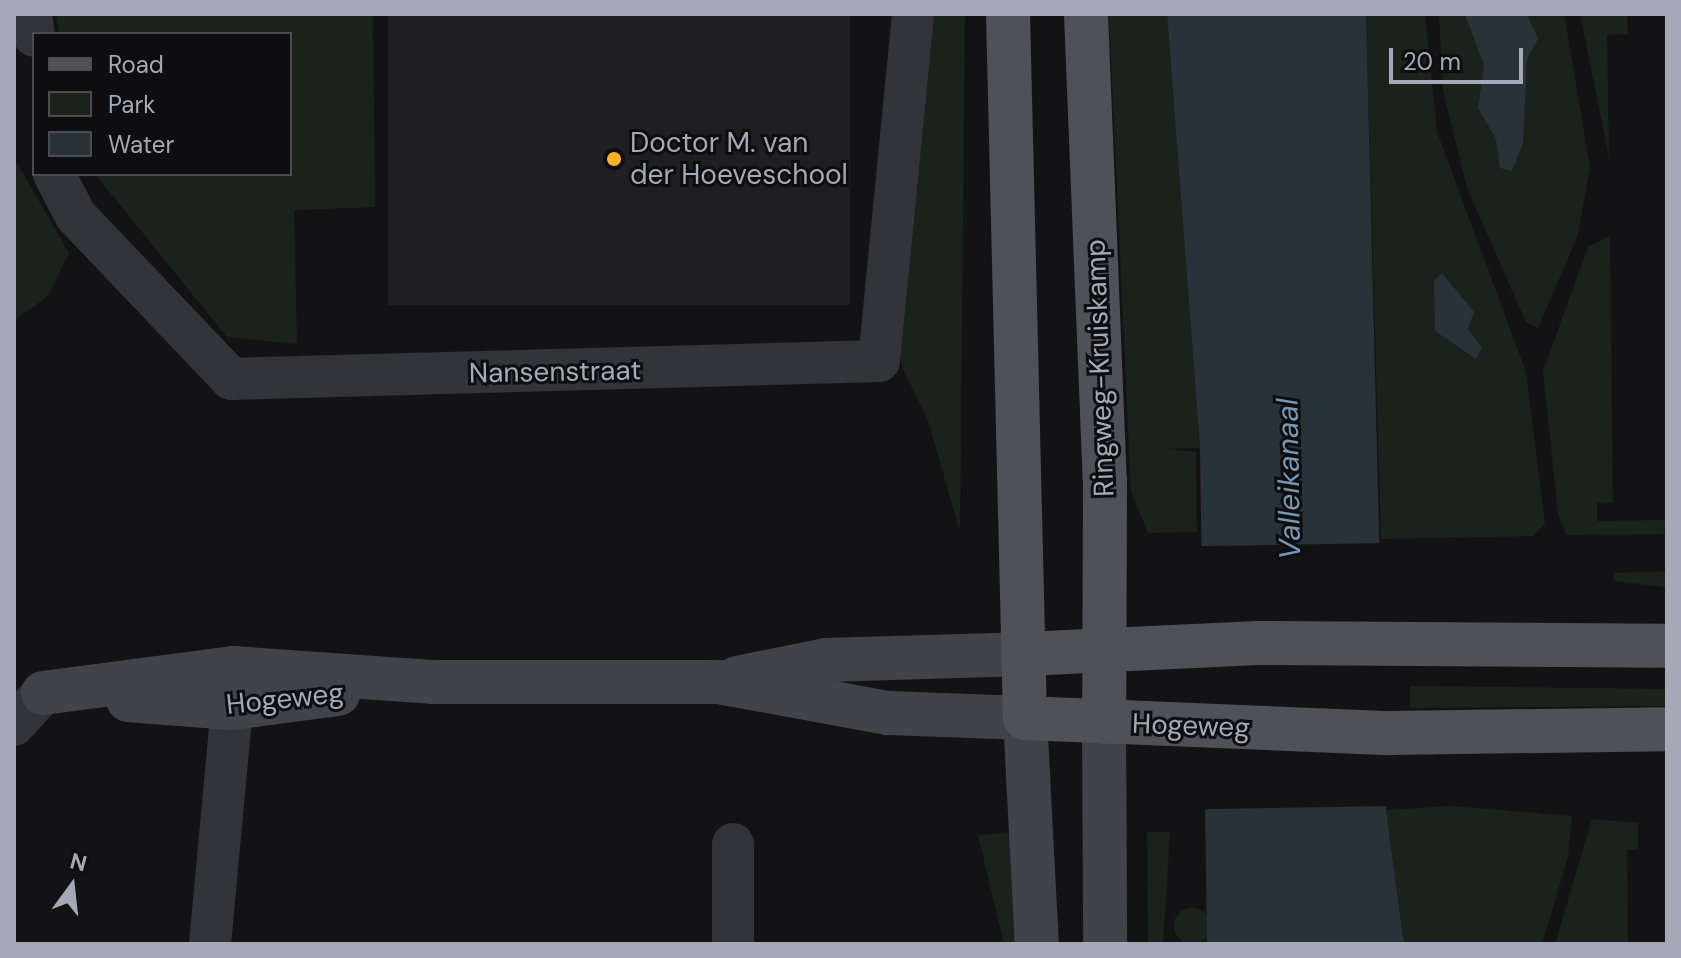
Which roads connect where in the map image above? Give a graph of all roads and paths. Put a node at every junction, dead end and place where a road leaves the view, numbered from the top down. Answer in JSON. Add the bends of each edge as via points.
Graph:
{"nodes":[{"id":1,"x":913,"y":14,"type":"edge"},
{"id":2,"x":1008,"y":14,"type":"edge"},
{"id":3,"x":1086,"y":14,"type":"edge"},
{"id":4,"x":55,"y":176,"type":"edge"},
{"id":5,"x":1667,"y":646,"type":"edge"},
{"id":6,"x":1104,"y":650,"type":"junction"},
{"id":7,"x":1024,"y":654,"type":"junction"},
{"id":8,"x":432,"y":682,"type":"junction"},
{"id":9,"x":719,"y":682,"type":"junction"},
{"id":10,"x":28,"y":693,"type":"edge"},
{"id":11,"x":232,"y":708,"type":"junction"},
{"id":12,"x":1025,"y":718,"type":"junction"},
{"id":13,"x":1104,"y":722,"type":"junction"},
{"id":14,"x":14,"y":725,"type":"edge"},
{"id":15,"x":1667,"y":729,"type":"edge"},
{"id":16,"x":733,"y":844,"type":"dead end"},
{"id":17,"x":210,"y":944,"type":"edge"},
{"id":18,"x":733,"y":944,"type":"edge"},
{"id":19,"x":1037,"y":944,"type":"edge"},
{"id":20,"x":1105,"y":944,"type":"edge"}],
"edges":[{"from":1,"to":4,"type":"street","name":"Nansenstraat","via":[[879,361],[231,379],[76,216]]},
{"from":2,"to":7,"type":"main road"},
{"from":3,"to":6,"type":"main road","name":"Ringweg-Kruiskamp","via":[[1105,480]]},
{"from":5,"to":6,"type":"main road","name":"Hogeweg"},
{"from":6,"to":7,"type":"main road","name":"Hogeweg"},
{"from":6,"to":13,"type":"main road","name":"Ringweg-Kruiskamp"},
{"from":7,"to":9,"type":"main road","name":"Hogeweg","via":[[826,660]]},
{"from":7,"to":12,"type":"main road"},
{"from":8,"to":9,"type":"main road","name":"Hogeweg"},
{"from":8,"to":10,"type":"main road","name":"Hogeweg","via":[[233,668]]},
{"from":8,"to":11,"type":"main road","name":"Hogeweg"},
{"from":9,"to":12,"type":"main road","name":"Hogeweg","via":[[888,713]]},
{"from":10,"to":11,"type":"main road","name":"Hogeweg"},
{"from":10,"to":14,"type":"street"},
{"from":11,"to":17,"type":"street"},
{"from":12,"to":13,"type":"main road","name":"Hogeweg"},
{"from":12,"to":19,"type":"main road"},
{"from":13,"to":15,"type":"main road","name":"Hogeweg","via":[[1390,733]]},
{"from":13,"to":20,"type":"main road"},
{"from":16,"to":18,"type":"street"}]}
